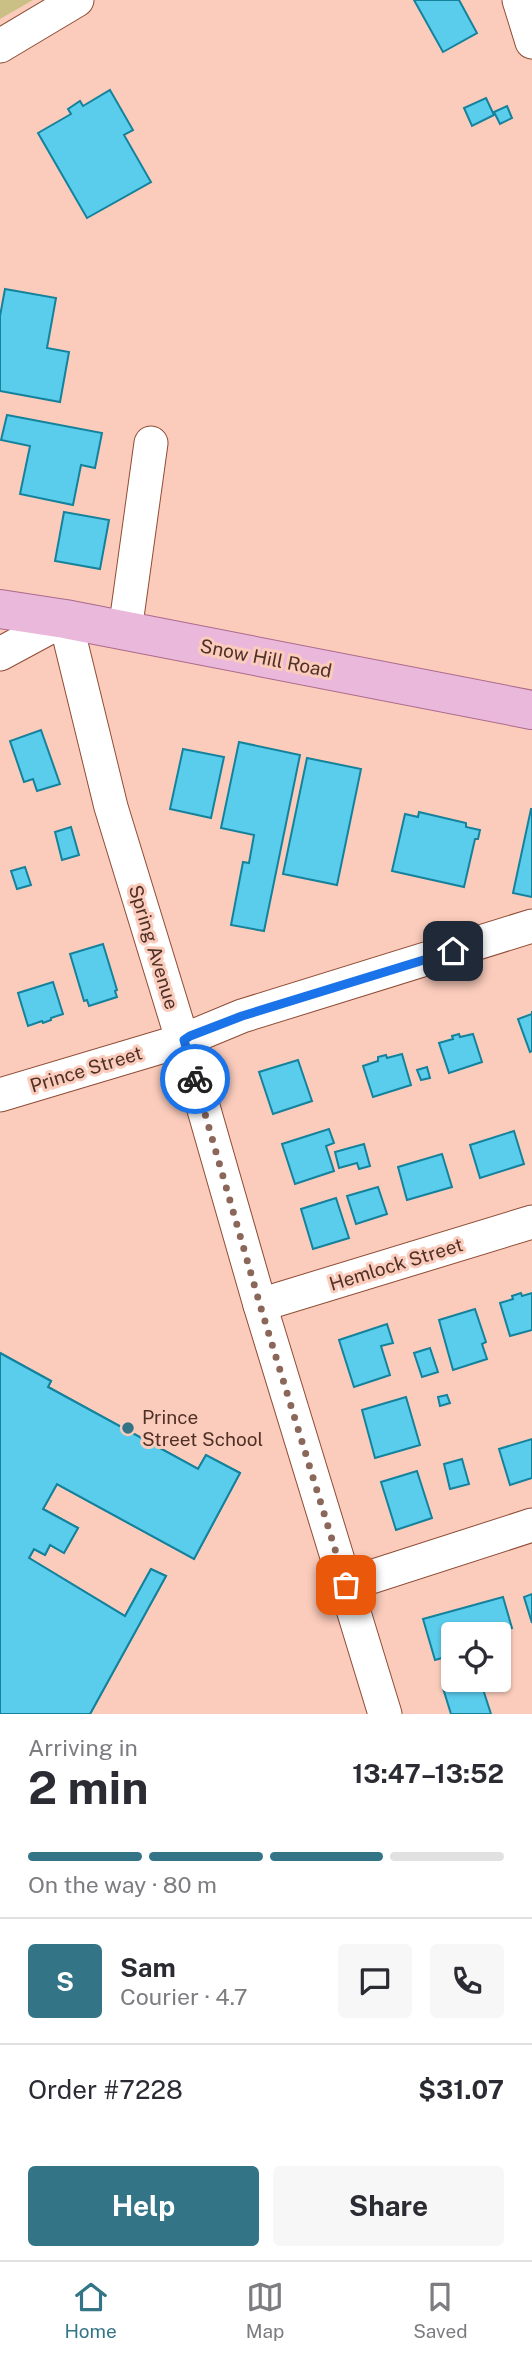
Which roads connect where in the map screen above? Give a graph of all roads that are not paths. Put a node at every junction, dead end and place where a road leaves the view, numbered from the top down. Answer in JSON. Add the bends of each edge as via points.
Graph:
{"nodes":[{"id":1,"x":77,"y":0,"type":"edge"},
{"id":2,"x":519,"y":0,"type":"edge"},
{"id":3,"x":532,"y":42,"type":"edge"},
{"id":4,"x":0,"y":46,"type":"edge"},
{"id":5,"x":151,"y":443,"type":"dead end"},
{"id":6,"x":0,"y":609,"type":"edge"},
{"id":7,"x":65,"y":619,"type":"junction"},
{"id":8,"x":125,"y":631,"type":"junction"},
{"id":9,"x":0,"y":654,"type":"edge"},
{"id":10,"x":532,"y":710,"type":"edge"},
{"id":11,"x":532,"y":926,"type":"edge"},
{"id":12,"x":184,"y":1040,"type":"junction"},
{"id":13,"x":0,"y":1095,"type":"edge"},
{"id":14,"x":532,"y":1222,"type":"edge"},
{"id":15,"x":260,"y":1305,"type":"junction"},
{"id":16,"x":532,"y":1525,"type":"edge"},
{"id":17,"x":346,"y":1585,"type":"junction"},
{"id":18,"x":385,"y":1714,"type":"edge"}],
"edges":[{"from":1,"to":4,"type":"street"},
{"from":2,"to":3,"type":"street"},
{"from":5,"to":8,"type":"street"},
{"from":6,"to":7,"type":"main road","name":"Snow Hill Road"},
{"from":7,"to":8,"type":"main road","name":"Snow Hill Road"},
{"from":7,"to":9,"type":"street"},
{"from":7,"to":12,"type":"street","name":"Spring Avenue","via":[[111,807]]},
{"from":8,"to":10,"type":"main road","name":"Snow Hill Road"},
{"from":11,"to":12,"type":"street","name":"Prince Street","via":[[242,1016]]},
{"from":12,"to":13,"type":"street","name":"Prince Street"},
{"from":12,"to":15,"type":"street","name":"Spring Avenue"},
{"from":14,"to":15,"type":"street","name":"Hemlock Street"},
{"from":15,"to":17,"type":"street","name":"Spring Avenue"},
{"from":16,"to":17,"type":"street"},
{"from":17,"to":18,"type":"street","name":"Spring Avenue"}]}
